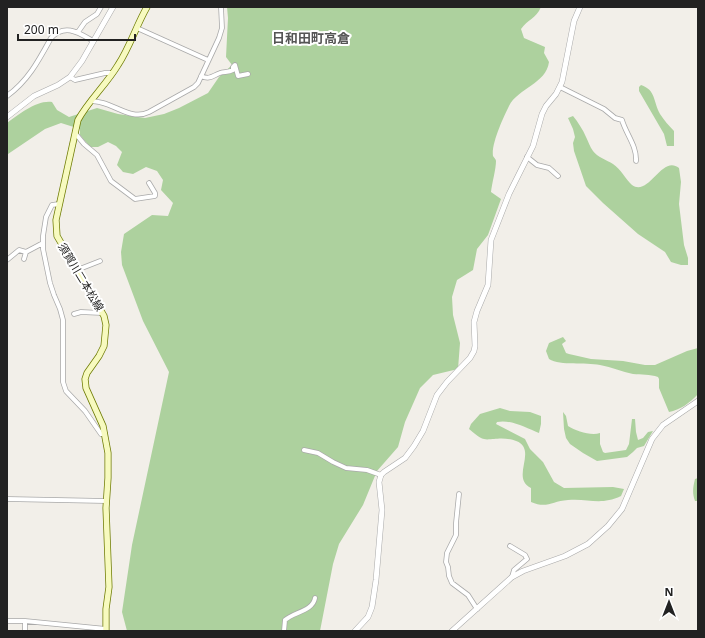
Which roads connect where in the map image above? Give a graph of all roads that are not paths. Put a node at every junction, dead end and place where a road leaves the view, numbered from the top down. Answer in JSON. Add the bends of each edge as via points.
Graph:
{"nodes":[{"id":1,"x":100,"y":7,"type":"edge"},
{"id":2,"x":113,"y":7,"type":"edge"},
{"id":3,"x":221,"y":7,"type":"edge"},
{"id":4,"x":580,"y":7,"type":"edge"},
{"id":5,"x":145,"y":8,"type":"edge"},
{"id":6,"x":137,"y":28,"type":"junction"},
{"id":7,"x":78,"y":32,"type":"junction"},
{"id":8,"x":93,"y":41,"type":"junction"},
{"id":9,"x":208,"y":60,"type":"junction"},
{"id":10,"x":113,"y":73,"type":"junction"},
{"id":11,"x":248,"y":74,"type":"dead end"},
{"id":12,"x":201,"y":76,"type":"junction"},
{"id":13,"x":70,"y":77,"type":"junction"},
{"id":14,"x":560,"y":88,"type":"junction"},
{"id":15,"x":7,"y":96,"type":"edge"},
{"id":16,"x":91,"y":101,"type":"junction"},
{"id":17,"x":7,"y":117,"type":"edge"},
{"id":18,"x":75,"y":133,"type":"junction"},
{"id":19,"x":527,"y":158,"type":"junction"},
{"id":20,"x":636,"y":161,"type":"dead end"},
{"id":21,"x":558,"y":176,"type":"dead end"},
{"id":22,"x":149,"y":183,"type":"dead end"},
{"id":23,"x":59,"y":204,"type":"junction"},
{"id":24,"x":43,"y":243,"type":"junction"},
{"id":25,"x":26,"y":252,"type":"junction"},
{"id":26,"x":24,"y":258,"type":"dead end"},
{"id":27,"x":7,"y":260,"type":"edge"},
{"id":28,"x":100,"y":261,"type":"dead end"},
{"id":29,"x":77,"y":270,"type":"junction"},
{"id":30,"x":102,"y":313,"type":"junction"},
{"id":31,"x":74,"y":314,"type":"dead end"},
{"id":32,"x":698,"y":401,"type":"edge"},
{"id":33,"x":105,"y":434,"type":"junction"},
{"id":34,"x":304,"y":450,"type":"dead end"},
{"id":35,"x":381,"y":475,"type":"junction"},
{"id":36,"x":459,"y":494,"type":"dead end"},
{"id":37,"x":7,"y":499,"type":"edge"},
{"id":38,"x":106,"y":501,"type":"junction"},
{"id":39,"x":510,"y":546,"type":"dead end"},
{"id":40,"x":512,"y":577,"type":"junction"},
{"id":41,"x":315,"y":598,"type":"dead end"},
{"id":42,"x":478,"y":609,"type":"junction"},
{"id":43,"x":7,"y":621,"type":"edge"},
{"id":44,"x":25,"y":621,"type":"junction"},
{"id":45,"x":106,"y":630,"type":"edge"},
{"id":46,"x":25,"y":631,"type":"edge"},
{"id":47,"x":284,"y":631,"type":"edge"},
{"id":48,"x":354,"y":631,"type":"edge"},
{"id":49,"x":452,"y":631,"type":"edge"}],
"edges":[{"from":1,"to":7,"type":"street","via":[[97,14],[85,22]]},
{"from":2,"to":8,"type":"street"},
{"from":3,"to":9,"type":"street","via":[[220,33]]},
{"from":4,"to":14,"type":"street","via":[[574,20]]},
{"from":5,"to":6,"type":"main road","name":"須賀川二本松線"},
{"from":6,"to":9,"type":"street"},
{"from":6,"to":10,"type":"main road","name":"須賀川二本松線"},
{"from":7,"to":8,"type":"street"},
{"from":7,"to":15,"type":"street","via":[[65,30],[53,36],[31,74]]},
{"from":8,"to":13,"type":"street"},
{"from":9,"to":12,"type":"street"},
{"from":10,"to":13,"type":"street","via":[[75,80]]},
{"from":10,"to":16,"type":"main road","name":"須賀川二本松線"},
{"from":11,"to":12,"type":"street","via":[[238,76],[235,65],[233,70],[211,78]]},
{"from":12,"to":16,"type":"street","via":[[194,87],[147,114],[124,112],[105,103]]},
{"from":13,"to":17,"type":"street","via":[[34,96]]},
{"from":14,"to":19,"type":"street","via":[[542,114]]},
{"from":14,"to":20,"type":"street","via":[[622,120],[623,127],[632,141]]},
{"from":16,"to":18,"type":"main road","name":"須賀川二本松線","via":[[78,120]]},
{"from":18,"to":22,"type":"street","via":[[97,155],[111,181],[135,199],[155,196]]},
{"from":18,"to":23,"type":"main road","name":"須賀川二本松線"},
{"from":19,"to":21,"type":"street","via":[[537,165],[549,168]]},
{"from":19,"to":35,"type":"street","via":[[509,194],[492,240],[488,285],[474,322],[474,351],[437,395],[419,438],[407,456]]},
{"from":23,"to":24,"type":"street","via":[[52,205],[46,217]]},
{"from":23,"to":29,"type":"main road","name":"須賀川二本松線","via":[[57,236]]},
{"from":24,"to":25,"type":"street"},
{"from":24,"to":33,"type":"street","via":[[50,283],[63,320],[66,391],[101,434]]},
{"from":25,"to":26,"type":"street"},
{"from":25,"to":27,"type":"street","via":[[19,250]]},
{"from":28,"to":29,"type":"street"},
{"from":29,"to":30,"type":"main road","name":"須賀川二本松線"},
{"from":30,"to":31,"type":"street"},
{"from":30,"to":33,"type":"main road","name":"須賀川二本松線","via":[[106,323],[104,346],[85,379],[86,388]]},
{"from":32,"to":40,"type":"street","via":[[657,432],[622,509],[605,530],[583,547]]},
{"from":33,"to":38,"type":"main road","name":"須賀川二本松線","via":[[108,467]]},
{"from":34,"to":35,"type":"street","via":[[318,453],[346,468],[367,470]]},
{"from":35,"to":48,"type":"street","via":[[379,482],[382,510],[372,607],[368,617]]},
{"from":36,"to":42,"type":"street","via":[[456,535],[447,553],[446,562],[452,583],[468,595]]},
{"from":37,"to":38,"type":"street"},
{"from":38,"to":45,"type":"main road","name":"須賀川二本松線","via":[[110,587]]},
{"from":39,"to":40,"type":"street","via":[[527,559],[514,570]]},
{"from":40,"to":42,"type":"street"},
{"from":41,"to":47,"type":"street","via":[[310,607],[285,620]]},
{"from":42,"to":49,"type":"street"},
{"from":43,"to":44,"type":"street"},
{"from":44,"to":45,"type":"street"},
{"from":44,"to":46,"type":"street"}]}
